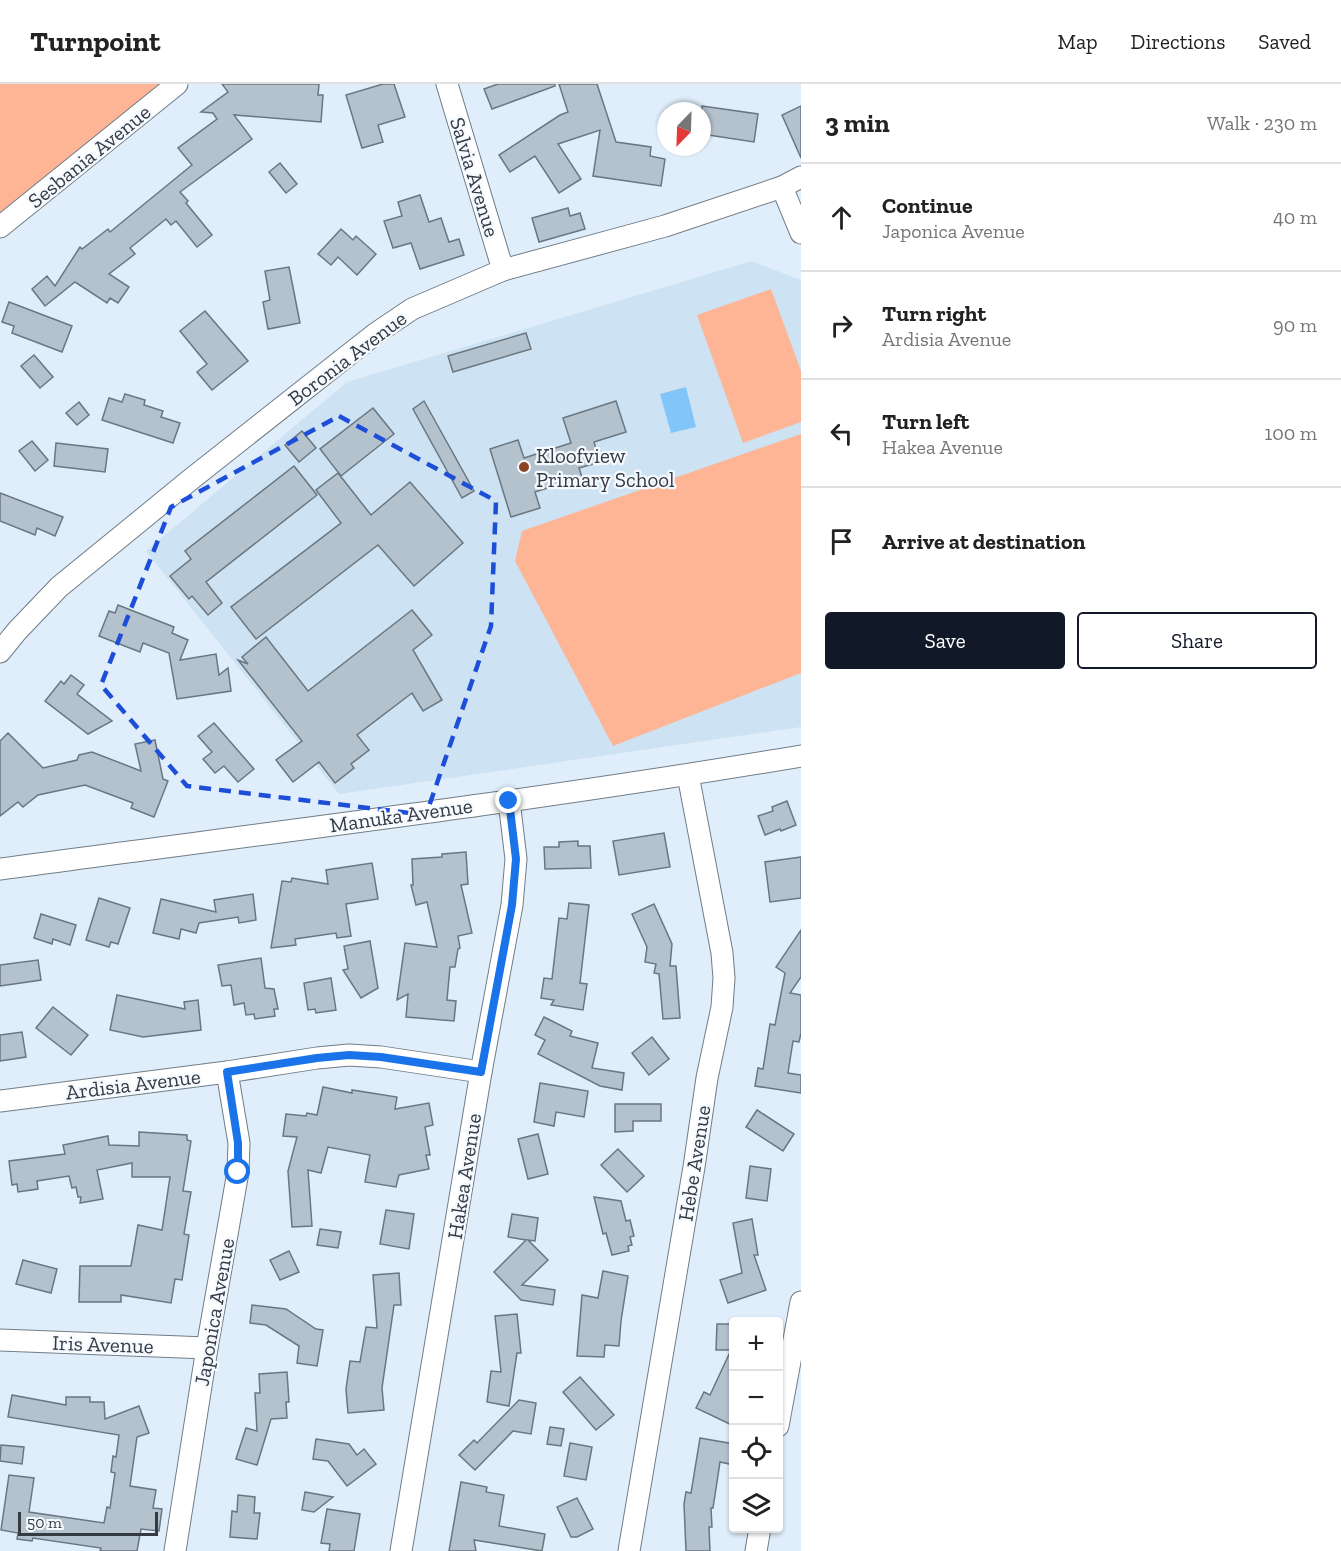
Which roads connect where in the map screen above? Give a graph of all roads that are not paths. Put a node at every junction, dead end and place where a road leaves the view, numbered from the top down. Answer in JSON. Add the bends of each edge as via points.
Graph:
{"nodes":[{"id":1,"x":177,"y":84,"type":"edge"},
{"id":2,"x":447,"y":84,"type":"edge"},
{"id":3,"x":801,"y":177,"type":"edge"},
{"id":4,"x":782,"y":187,"type":"junction"},
{"id":5,"x":0,"y":227,"type":"edge"},
{"id":6,"x":801,"y":233,"type":"edge"},
{"id":7,"x":503,"y":270,"type":"junction"},
{"id":8,"x":0,"y":652,"type":"edge"},
{"id":9,"x":801,"y":756,"type":"edge"},
{"id":10,"x":688,"y":775,"type":"junction"},
{"id":11,"x":509,"y":801,"type":"junction"},
{"id":12,"x":0,"y":869,"type":"edge"},
{"id":13,"x":227,"y":1072,"type":"junction"},
{"id":14,"x":481,"y":1072,"type":"junction"},
{"id":15,"x":0,"y":1101,"type":"edge"},
{"id":16,"x":801,"y":1302,"type":"edge"},
{"id":17,"x":0,"y":1340,"type":"edge"},
{"id":18,"x":207,"y":1348,"type":"junction"},
{"id":19,"x":778,"y":1425,"type":"edge"},
{"id":20,"x":759,"y":1533,"type":"edge"},
{"id":21,"x":175,"y":1551,"type":"edge"},
{"id":22,"x":401,"y":1551,"type":"edge"},
{"id":23,"x":629,"y":1551,"type":"edge"},
{"id":24,"x":756,"y":1551,"type":"edge"}],
"edges":[{"from":1,"to":5,"type":"street","name":"Sesbania Avenue"},
{"from":2,"to":7,"type":"street","name":"Salvia Avenue"},
{"from":3,"to":4,"type":"street","name":"Boronia Avenue"},
{"from":4,"to":6,"type":"street"},
{"from":4,"to":7,"type":"street","name":"Boronia Avenue","via":[[665,226]]},
{"from":7,"to":8,"type":"street","name":"Boronia Avenue","via":[[412,309],[375,334],[58,587]]},
{"from":9,"to":10,"type":"street","name":"Manuka Avenue"},
{"from":10,"to":11,"type":"street","name":"Manuka Avenue"},
{"from":10,"to":23,"type":"street","name":"Hebe Avenue","via":[[722,954],[722,1007]]},
{"from":11,"to":12,"type":"street","name":"Manuka Avenue"},
{"from":11,"to":14,"type":"street","name":"Hakea Avenue","via":[[516,859],[512,905]]},
{"from":13,"to":14,"type":"street","name":"Ardisia Avenue","via":[[349,1055]]},
{"from":13,"to":15,"type":"street","name":"Ardisia Avenue"},
{"from":13,"to":18,"type":"street","name":"Japonica Avenue","via":[[238,1143],[238,1172]]},
{"from":14,"to":22,"type":"street","name":"Hakea Avenue"},
{"from":16,"to":19,"type":"street"},
{"from":17,"to":18,"type":"street","name":"Iris Avenue"},
{"from":18,"to":21,"type":"street","name":"Japonica Avenue"},
{"from":20,"to":24,"type":"street"}]}
